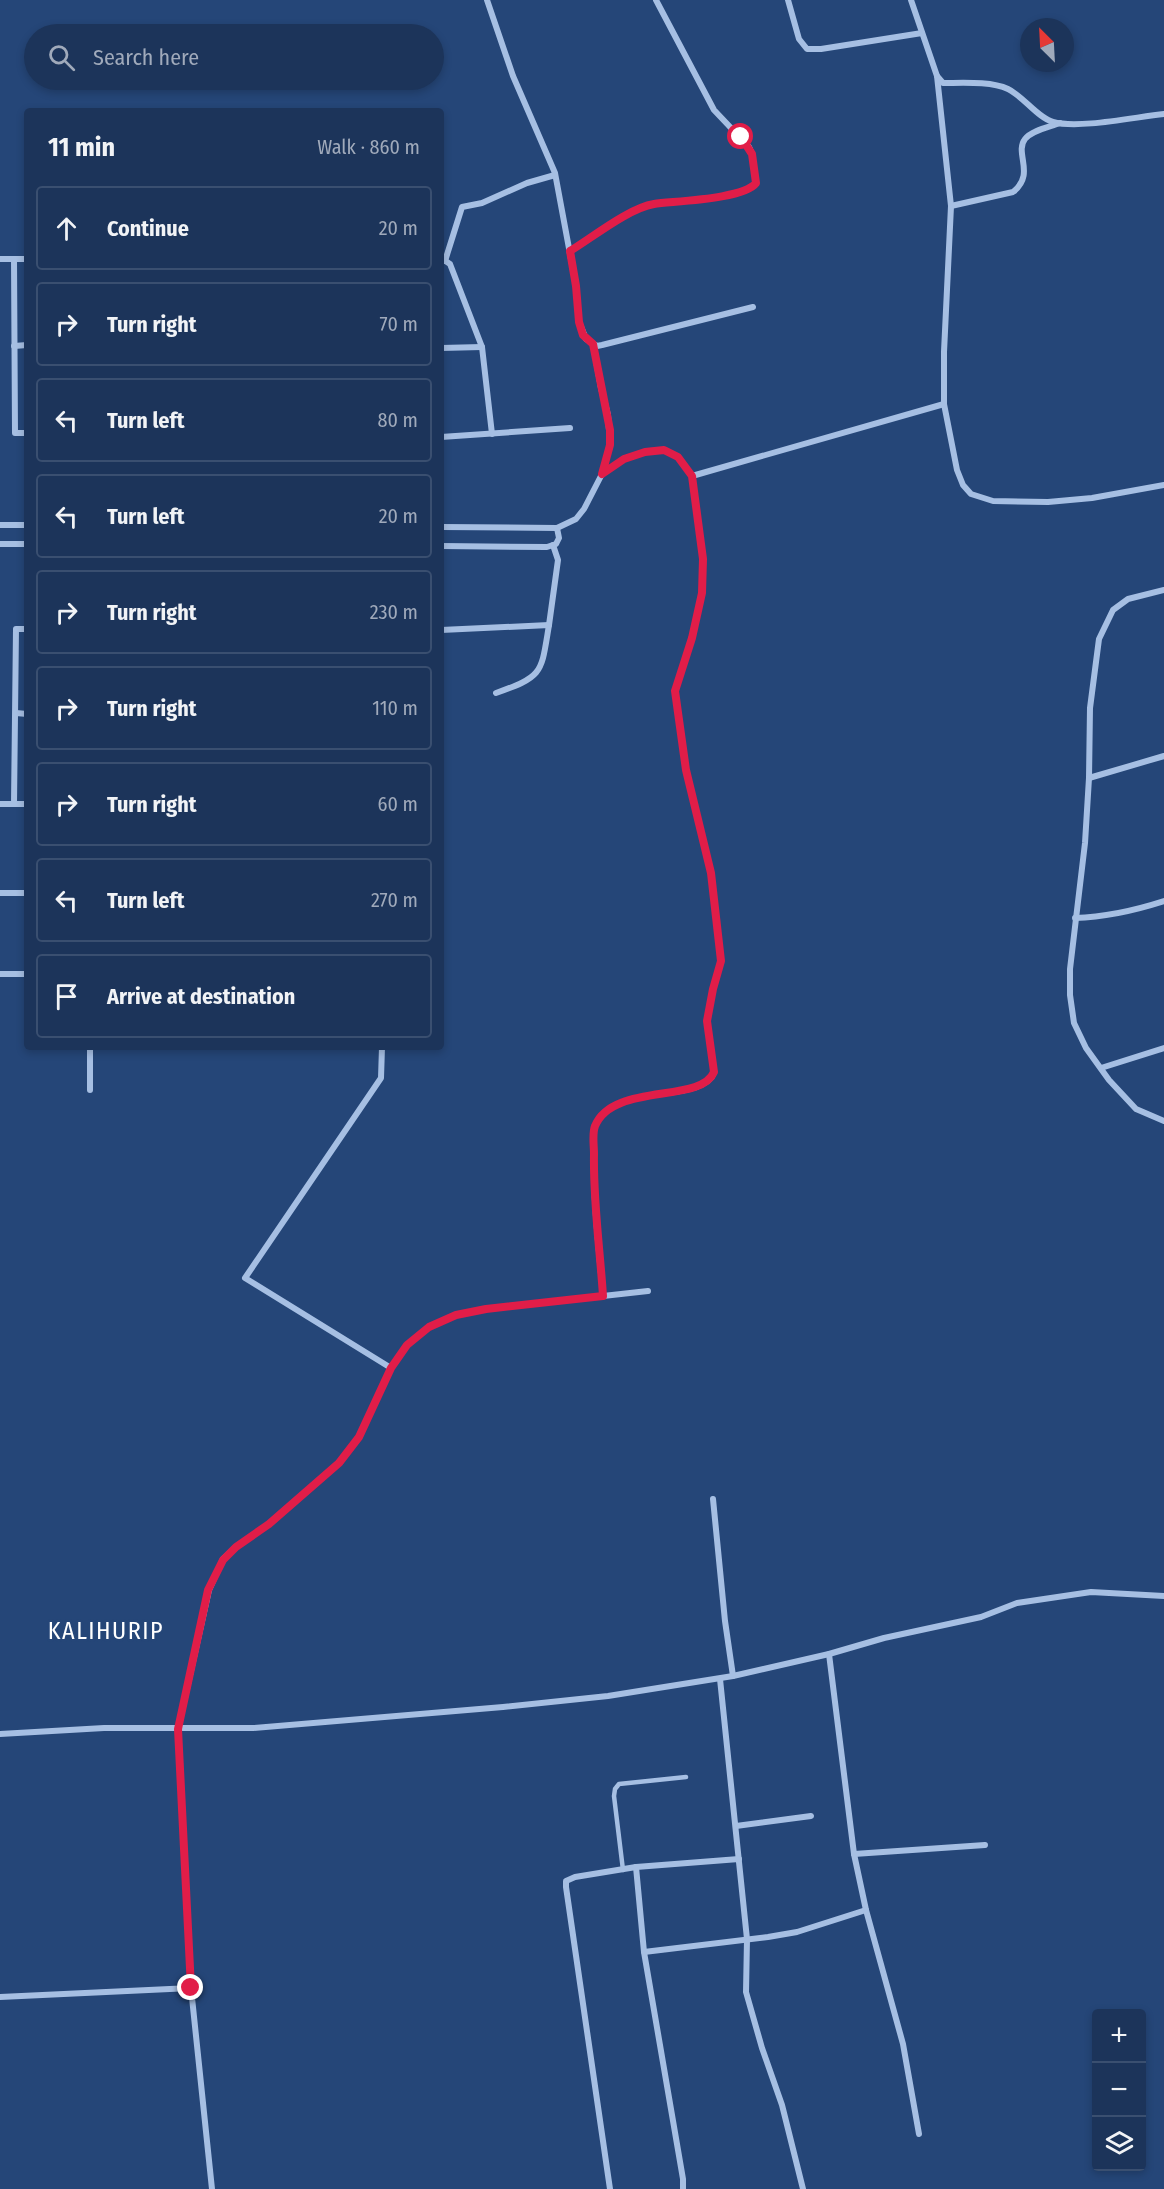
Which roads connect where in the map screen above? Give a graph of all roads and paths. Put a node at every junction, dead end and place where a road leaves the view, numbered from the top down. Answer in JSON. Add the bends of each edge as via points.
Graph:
{"nodes":[{"id":1,"x":487,"y":0,"type":"edge"},
{"id":2,"x":656,"y":0,"type":"edge"},
{"id":3,"x":788,"y":0,"type":"edge"},
{"id":4,"x":911,"y":0,"type":"edge"},
{"id":5,"x":922,"y":33,"type":"junction"},
{"id":6,"x":937,"y":76,"type":"junction"},
{"id":7,"x":1164,"y":114,"type":"edge"},
{"id":8,"x":1060,"y":123,"type":"junction"},
{"id":9,"x":555,"y":175,"type":"junction"},
{"id":10,"x":951,"y":206,"type":"junction"},
{"id":11,"x":570,"y":251,"type":"junction"},
{"id":12,"x":444,"y":257,"type":"edge"},
{"id":13,"x":0,"y":259,"type":"edge"},
{"id":14,"x":14,"y":259,"type":"junction"},
{"id":15,"x":24,"y":259,"type":"edge"},
{"id":16,"x":444,"y":261,"type":"edge"},
{"id":17,"x":753,"y":307,"type":"dead end"},
{"id":18,"x":593,"y":344,"type":"junction"},
{"id":19,"x":24,"y":345,"type":"edge"},
{"id":20,"x":14,"y":346,"type":"junction"},
{"id":21,"x":482,"y":347,"type":"junction"},
{"id":22,"x":444,"y":348,"type":"edge"},
{"id":23,"x":944,"y":404,"type":"junction"},
{"id":24,"x":570,"y":428,"type":"dead end"},
{"id":25,"x":24,"y":433,"type":"edge"},
{"id":26,"x":492,"y":434,"type":"junction"},
{"id":27,"x":444,"y":437,"type":"edge"},
{"id":28,"x":602,"y":474,"type":"junction"},
{"id":29,"x":692,"y":476,"type":"junction"},
{"id":30,"x":1164,"y":485,"type":"edge"},
{"id":31,"x":0,"y":525,"type":"edge"},
{"id":32,"x":24,"y":525,"type":"edge"},
{"id":33,"x":444,"y":527,"type":"edge"},
{"id":34,"x":557,"y":528,"type":"junction"},
{"id":35,"x":0,"y":544,"type":"edge"},
{"id":36,"x":24,"y":544,"type":"edge"},
{"id":37,"x":553,"y":545,"type":"junction"},
{"id":38,"x":444,"y":546,"type":"edge"},
{"id":39,"x":1164,"y":590,"type":"edge"},
{"id":40,"x":549,"y":625,"type":"junction"},
{"id":41,"x":24,"y":629,"type":"edge"},
{"id":42,"x":444,"y":630,"type":"edge"},
{"id":43,"x":496,"y":693,"type":"dead end"},
{"id":44,"x":16,"y":713,"type":"junction"},
{"id":45,"x":24,"y":714,"type":"edge"},
{"id":46,"x":1164,"y":756,"type":"edge"},
{"id":47,"x":1089,"y":778,"type":"junction"},
{"id":48,"x":0,"y":804,"type":"edge"},
{"id":49,"x":14,"y":804,"type":"junction"},
{"id":50,"x":24,"y":804,"type":"edge"},
{"id":51,"x":0,"y":893,"type":"edge"},
{"id":52,"x":24,"y":894,"type":"edge"},
{"id":53,"x":1164,"y":901,"type":"edge"},
{"id":54,"x":1075,"y":918,"type":"junction"},
{"id":55,"x":0,"y":974,"type":"edge"},
{"id":56,"x":24,"y":974,"type":"edge"},
{"id":57,"x":1164,"y":1048,"type":"edge"},
{"id":58,"x":90,"y":1050,"type":"edge"},
{"id":59,"x":382,"y":1050,"type":"edge"},
{"id":60,"x":1101,"y":1068,"type":"junction"},
{"id":61,"x":90,"y":1090,"type":"dead end"},
{"id":62,"x":1164,"y":1121,"type":"edge"},
{"id":63,"x":648,"y":1291,"type":"dead end"},
{"id":64,"x":603,"y":1296,"type":"junction"},
{"id":65,"x":391,"y":1368,"type":"junction"},
{"id":66,"x":713,"y":1499,"type":"dead end"},
{"id":67,"x":1164,"y":1596,"type":"edge"},
{"id":68,"x":829,"y":1654,"type":"junction"},
{"id":69,"x":733,"y":1676,"type":"junction"},
{"id":70,"x":720,"y":1679,"type":"junction"},
{"id":71,"x":178,"y":1729,"type":"junction"},
{"id":72,"x":0,"y":1734,"type":"edge"},
{"id":73,"x":686,"y":1777,"type":"dead end"},
{"id":74,"x":811,"y":1816,"type":"dead end"},
{"id":75,"x":736,"y":1826,"type":"junction"},
{"id":76,"x":985,"y":1845,"type":"dead end"},
{"id":77,"x":854,"y":1854,"type":"junction"},
{"id":78,"x":739,"y":1859,"type":"junction"},
{"id":79,"x":636,"y":1868,"type":"junction"},
{"id":80,"x":623,"y":1870,"type":"junction"},
{"id":81,"x":866,"y":1910,"type":"junction"},
{"id":82,"x":747,"y":1940,"type":"junction"},
{"id":83,"x":644,"y":1952,"type":"junction"},
{"id":84,"x":191,"y":1988,"type":"junction"},
{"id":85,"x":0,"y":1997,"type":"edge"},
{"id":86,"x":919,"y":2134,"type":"dead end"},
{"id":87,"x":212,"y":2189,"type":"edge"},
{"id":88,"x":610,"y":2189,"type":"edge"},
{"id":89,"x":683,"y":2189,"type":"edge"},
{"id":90,"x":803,"y":2189,"type":"edge"}],
"edges":[{"from":1,"to":9,"type":"street","via":[[513,76]]},
{"from":2,"to":11,"type":"street","via":[[714,111],[749,147],[756,183],[747,191],[731,195],[651,205],[631,212]]},
{"from":3,"to":5,"type":"street","via":[[799,39],[807,49]]},
{"from":4,"to":5,"type":"street"},
{"from":5,"to":6,"type":"street"},
{"from":6,"to":8,"type":"street","via":[[943,83],[1007,89],[1050,122]]},
{"from":6,"to":10,"type":"street"},
{"from":7,"to":8,"type":"street"},
{"from":8,"to":10,"type":"street","via":[[1026,137],[1022,144],[1024,177],[1013,192]]},
{"from":9,"to":11,"type":"street"},
{"from":9,"to":12,"type":"street","via":[[462,207]]},
{"from":10,"to":23,"type":"street"},
{"from":11,"to":18,"type":"street","via":[[579,322],[583,335]]},
{"from":13,"to":14,"type":"street"},
{"from":14,"to":15,"type":"street"},
{"from":14,"to":20,"type":"street"},
{"from":16,"to":21,"type":"street","via":[[450,264]]},
{"from":17,"to":18,"type":"street","via":[[602,345]]},
{"from":18,"to":28,"type":"street","via":[[610,430]]},
{"from":19,"to":20,"type":"street"},
{"from":20,"to":25,"type":"street","via":[[15,433]]},
{"from":21,"to":22,"type":"street"},
{"from":21,"to":26,"type":"street"},
{"from":23,"to":29,"type":"street"},
{"from":23,"to":30,"type":"street","via":[[957,470],[963,485],[980,498],[1048,502]]},
{"from":24,"to":26,"type":"street"},
{"from":26,"to":27,"type":"street"},
{"from":28,"to":29,"type":"street","via":[[624,459],[664,450],[678,457]]},
{"from":28,"to":34,"type":"street","via":[[576,519]]},
{"from":29,"to":64,"type":"street","via":[[703,559],[702,593],[675,691],[686,770],[711,873],[721,961],[707,1021],[714,1072],[707,1082],[693,1087],[614,1104],[602,1112],[594,1129],[593,1167]]},
{"from":31,"to":32,"type":"street"},
{"from":33,"to":34,"type":"street"},
{"from":34,"to":37,"type":"street","via":[[559,538]]},
{"from":35,"to":36,"type":"street"},
{"from":37,"to":38,"type":"street"},
{"from":37,"to":40,"type":"street","via":[[558,560]]},
{"from":39,"to":47,"type":"street","via":[[1128,599],[1113,610],[1099,639],[1090,708]]},
{"from":40,"to":42,"type":"street"},
{"from":40,"to":43,"type":"street","via":[[543,659],[534,676]]},
{"from":41,"to":44,"type":"street","via":[[16,629]]},
{"from":44,"to":45,"type":"street"},
{"from":44,"to":49,"type":"street"},
{"from":46,"to":47,"type":"street"},
{"from":47,"to":54,"type":"street"},
{"from":48,"to":49,"type":"street"},
{"from":49,"to":50,"type":"street"},
{"from":51,"to":52,"type":"street"},
{"from":53,"to":54,"type":"street"},
{"from":54,"to":60,"type":"street","via":[[1070,969],[1074,1023]]},
{"from":55,"to":56,"type":"street"},
{"from":57,"to":60,"type":"street"},
{"from":58,"to":61,"type":"street"},
{"from":59,"to":65,"type":"street","via":[[381,1078],[245,1278]]},
{"from":60,"to":62,"type":"street","via":[[1136,1109]]},
{"from":63,"to":64,"type":"street"},
{"from":64,"to":65,"type":"street","via":[[456,1315],[429,1327],[407,1345]]},
{"from":65,"to":71,"type":"street","via":[[359,1437],[339,1463],[223,1560],[208,1590]]},
{"from":66,"to":69,"type":"street"},
{"from":67,"to":68,"type":"street","via":[[1091,1592],[1045,1598]]},
{"from":68,"to":69,"type":"street"},
{"from":68,"to":77,"type":"street"},
{"from":69,"to":70,"type":"street"},
{"from":70,"to":71,"type":"street","via":[[503,1707],[253,1728]]},
{"from":70,"to":75,"type":"street"},
{"from":71,"to":72,"type":"street","via":[[104,1728]]},
{"from":71,"to":84,"type":"street"},
{"from":73,"to":80,"type":"lane","via":[[619,1784],[615,1789]]},
{"from":74,"to":75,"type":"street"},
{"from":75,"to":78,"type":"street"},
{"from":76,"to":77,"type":"street"},
{"from":77,"to":81,"type":"street"},
{"from":78,"to":79,"type":"street"},
{"from":78,"to":82,"type":"street"},
{"from":79,"to":80,"type":"street"},
{"from":79,"to":83,"type":"street"},
{"from":80,"to":88,"type":"street","via":[[566,1881]]},
{"from":81,"to":82,"type":"street","via":[[797,1932]]},
{"from":81,"to":86,"type":"street","via":[[903,2044]]},
{"from":82,"to":83,"type":"street"},
{"from":82,"to":90,"type":"street","via":[[746,1992],[782,2105]]},
{"from":83,"to":89,"type":"street"},
{"from":84,"to":85,"type":"street"},
{"from":84,"to":87,"type":"street"}]}
